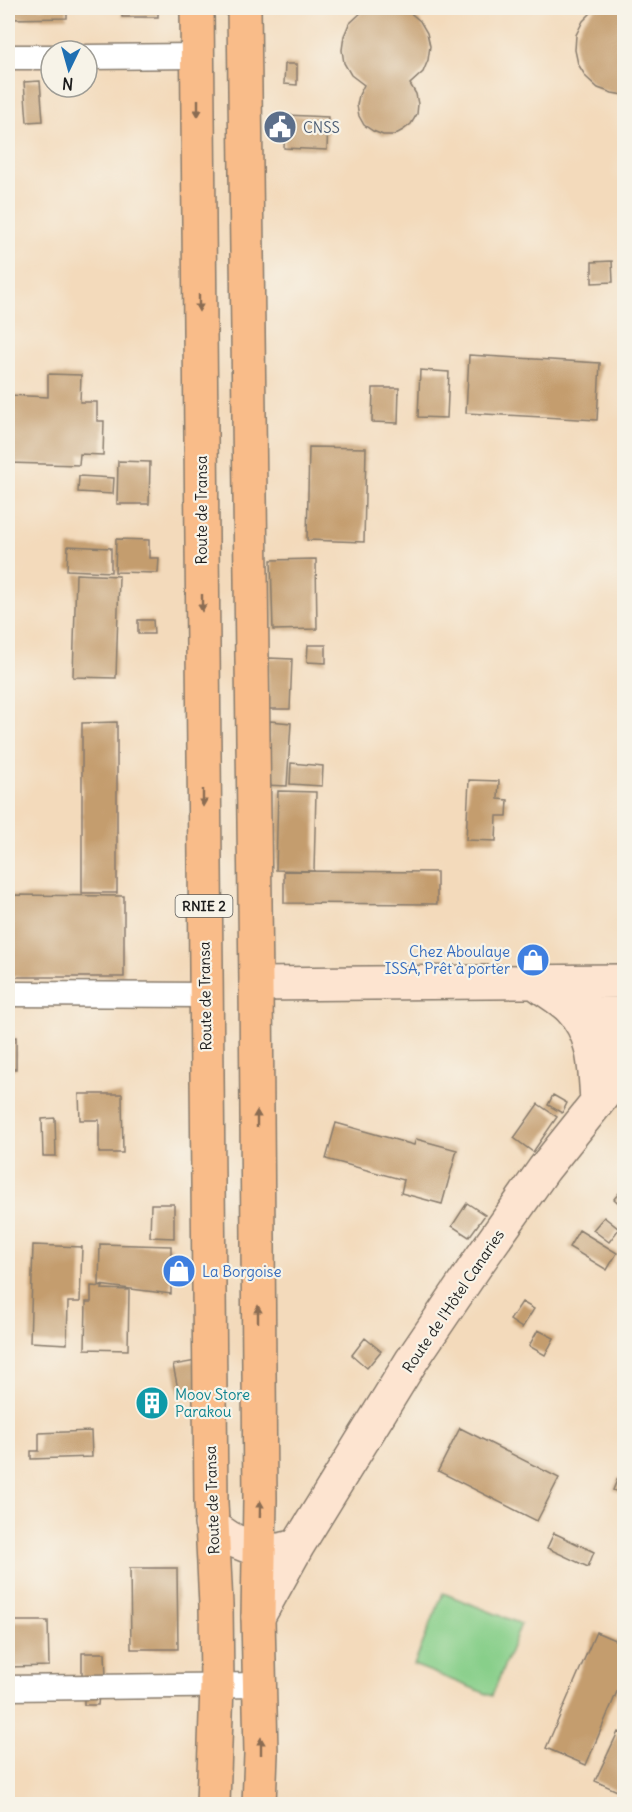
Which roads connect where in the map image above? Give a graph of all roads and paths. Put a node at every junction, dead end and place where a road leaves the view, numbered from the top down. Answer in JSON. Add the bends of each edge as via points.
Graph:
{"nodes":[{"id":1,"x":197,"y":8,"type":"edge"},
{"id":2,"x":244,"y":8,"type":"edge"},
{"id":3,"x":197,"y":56,"type":"junction"},
{"id":4,"x":8,"y":57,"type":"edge"},
{"id":5,"x":39,"y":57,"type":"edge"},
{"id":6,"x":99,"y":57,"type":"edge"},
{"id":7,"x":624,"y":981,"type":"edge"},
{"id":8,"x":535,"y":982,"type":"junction"},
{"id":9,"x":592,"y":982,"type":"junction"},
{"id":10,"x":256,"y":984,"type":"junction"},
{"id":11,"x":8,"y":994,"type":"edge"},
{"id":12,"x":205,"y":995,"type":"junction"},
{"id":13,"x":624,"y":1063,"type":"edge"},
{"id":14,"x":624,"y":1069,"type":"edge"},
{"id":15,"x":597,"y":1102,"type":"junction"},
{"id":16,"x":211,"y":1524,"type":"junction"},
{"id":17,"x":298,"y":1545,"type":"junction"},
{"id":18,"x":259,"y":1548,"type":"junction"},
{"id":19,"x":258,"y":1617,"type":"junction"},
{"id":20,"x":218,"y":1685,"type":"junction"},
{"id":21,"x":260,"y":1685,"type":"junction"},
{"id":22,"x":8,"y":1688,"type":"edge"},
{"id":23,"x":213,"y":1804,"type":"edge"},
{"id":24,"x":259,"y":1804,"type":"edge"}],
"edges":[{"from":1,"to":3,"type":"main road","name":"Route de Transa","number":"RNIE 2"},
{"from":2,"to":10,"type":"main road","number":"RNIE 2"},
{"from":3,"to":6,"type":"street"},
{"from":3,"to":12,"type":"main road","name":"Route de Transa","number":"RNIE 2","one_way":true},
{"from":4,"to":5,"type":"street"},
{"from":7,"to":9,"type":"street"},
{"from":8,"to":9,"type":"street"},
{"from":8,"to":10,"type":"street"},
{"from":8,"to":15,"type":"street","via":[[570,1008],[588,1034],[594,1055]]},
{"from":9,"to":13,"type":"street","via":[[620,1035]]},
{"from":18,"to":10,"type":"main road","number":"RNIE 2","one_way":true},
{"from":11,"to":12,"type":"street"},
{"from":12,"to":16,"type":"main road","name":"Route de Transa","number":"RNIE 2"},
{"from":14,"to":15,"type":"street","name":"Route de l'Hôtel Canaries"},
{"from":15,"to":17,"type":"street","name":"Route de l'Hôtel Canaries","via":[[544,1169],[412,1360]]},
{"from":16,"to":18,"type":"street","via":[[225,1537]]},
{"from":16,"to":20,"type":"main road","name":"Route de Transa","number":"RNIE 2"},
{"from":17,"to":18,"type":"street","via":[[280,1550]]},
{"from":17,"to":19,"type":"street","name":"Route de l'Hôtel Canaries"},
{"from":18,"to":19,"type":"main road","number":"RNIE 2"},
{"from":19,"to":21,"type":"main road","number":"RNIE 2"},
{"from":20,"to":21,"type":"street"},
{"from":20,"to":22,"type":"street"},
{"from":20,"to":23,"type":"main road","name":"Route de Transa","number":"RNIE 2"},
{"from":24,"to":21,"type":"main road","number":"RNIE 2","one_way":true}]}
